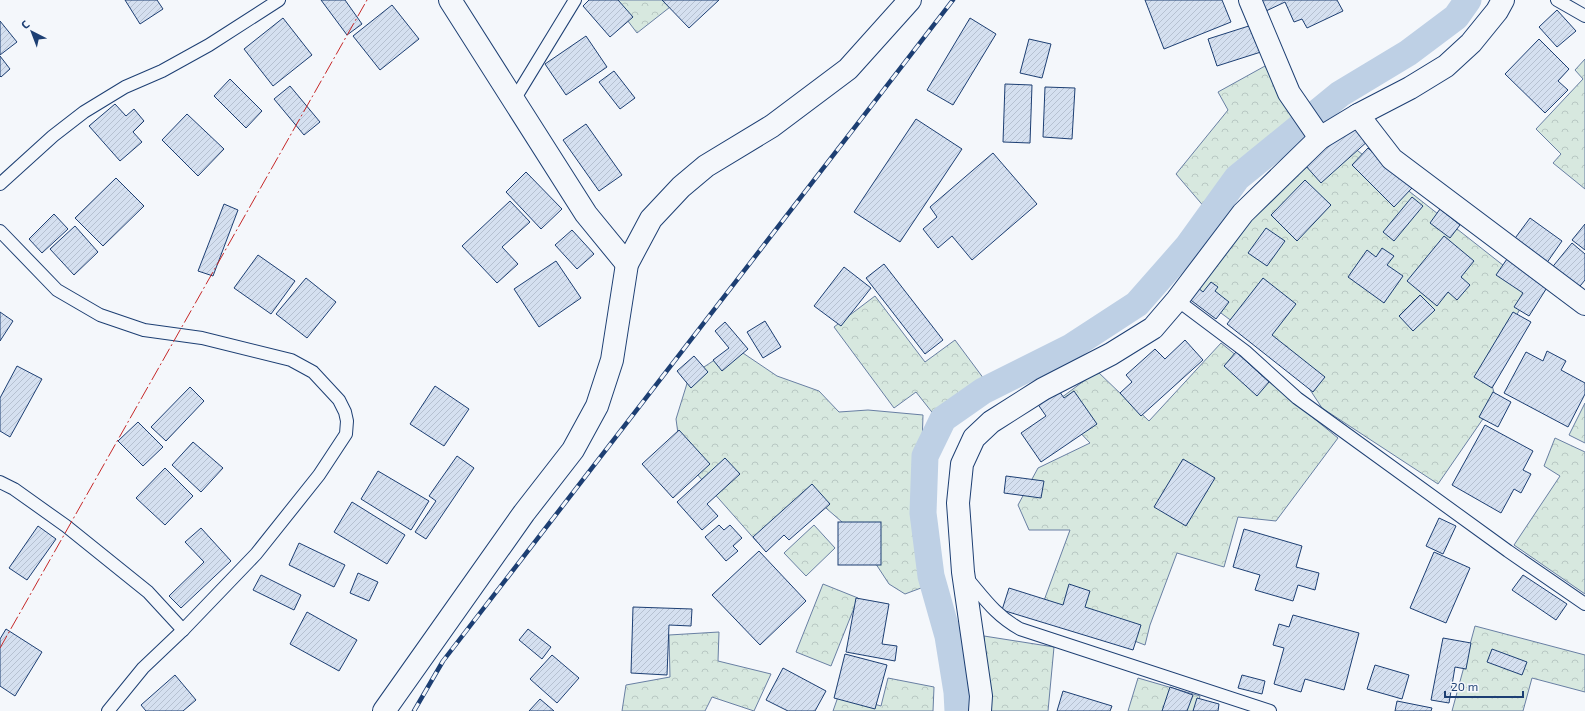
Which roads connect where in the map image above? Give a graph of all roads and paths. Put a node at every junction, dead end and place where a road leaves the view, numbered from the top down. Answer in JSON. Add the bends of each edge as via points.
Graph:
{"nodes":[{"id":1,"x":279,"y":0,"type":"edge"},
{"id":2,"x":450,"y":0,"type":"edge"},
{"id":3,"x":575,"y":0,"type":"edge"},
{"id":4,"x":910,"y":0,"type":"edge"},
{"id":5,"x":1250,"y":0,"type":"edge"},
{"id":6,"x":1503,"y":0,"type":"edge"},
{"id":7,"x":1557,"y":0,"type":"edge"},
{"id":8,"x":1585,"y":16,"type":"edge"},
{"id":9,"x":514,"y":100,"type":"junction"},
{"id":10,"x":1358,"y":115,"type":"junction"},
{"id":11,"x":1320,"y":138,"type":"junction"},
{"id":12,"x":0,"y":184,"type":"edge"},
{"id":13,"x":0,"y":231,"type":"edge"},
{"id":14,"x":627,"y":264,"type":"junction"},
{"id":15,"x":1177,"y":300,"type":"junction"},
{"id":16,"x":1585,"y":304,"type":"edge"},
{"id":17,"x":0,"y":482,"type":"edge"},
{"id":18,"x":963,"y":572,"type":"junction"},
{"id":19,"x":1585,"y":604,"type":"edge"},
{"id":20,"x":183,"y":630,"type":"junction"},
{"id":21,"x":108,"y":711,"type":"edge"},
{"id":22,"x":384,"y":711,"type":"edge"},
{"id":23,"x":980,"y":711,"type":"edge"},
{"id":24,"x":1270,"y":711,"type":"edge"}],
"edges":[{"from":1,"to":12,"type":"lane","via":[[209,45],[162,71],[125,87],[84,112]]},
{"from":2,"to":9,"type":"street"},
{"from":3,"to":9,"type":"lane"},
{"from":4,"to":14,"type":"street","via":[[848,69],[772,126],[706,166],[681,187],[651,219]]},
{"from":5,"to":11,"type":"street","via":[[1289,93]]},
{"from":6,"to":10,"type":"street","via":[[1472,43],[1446,66]]},
{"from":7,"to":8,"type":"lane"},
{"from":9,"to":14,"type":"street","via":[[586,214]]},
{"from":10,"to":11,"type":"street"},
{"from":10,"to":16,"type":"street","via":[[1392,159]]},
{"from":11,"to":15,"type":"street","via":[[1243,213]]},
{"from":13,"to":20,"type":"lane","via":[[57,290],[100,315],[144,330],[202,338],[291,360],[313,372],[339,400],[345,412],[346,434],[319,475],[256,554]]},
{"from":14,"to":22,"type":"street","via":[[612,360],[597,406],[573,450],[524,513]]},
{"from":15,"to":18,"type":"street","via":[[1153,328],[1111,354],[1043,389],[991,422],[974,438],[962,464],[958,503]]},
{"from":15,"to":19,"type":"lane","via":[[1245,351],[1297,398]]},
{"from":17,"to":20,"type":"lane","via":[[66,526],[148,592]]},
{"from":18,"to":23,"type":"street","via":[[981,696]]},
{"from":18,"to":24,"type":"lane","via":[[996,612],[1020,629]]},
{"from":20,"to":21,"type":"lane","via":[[143,668]]}]}
